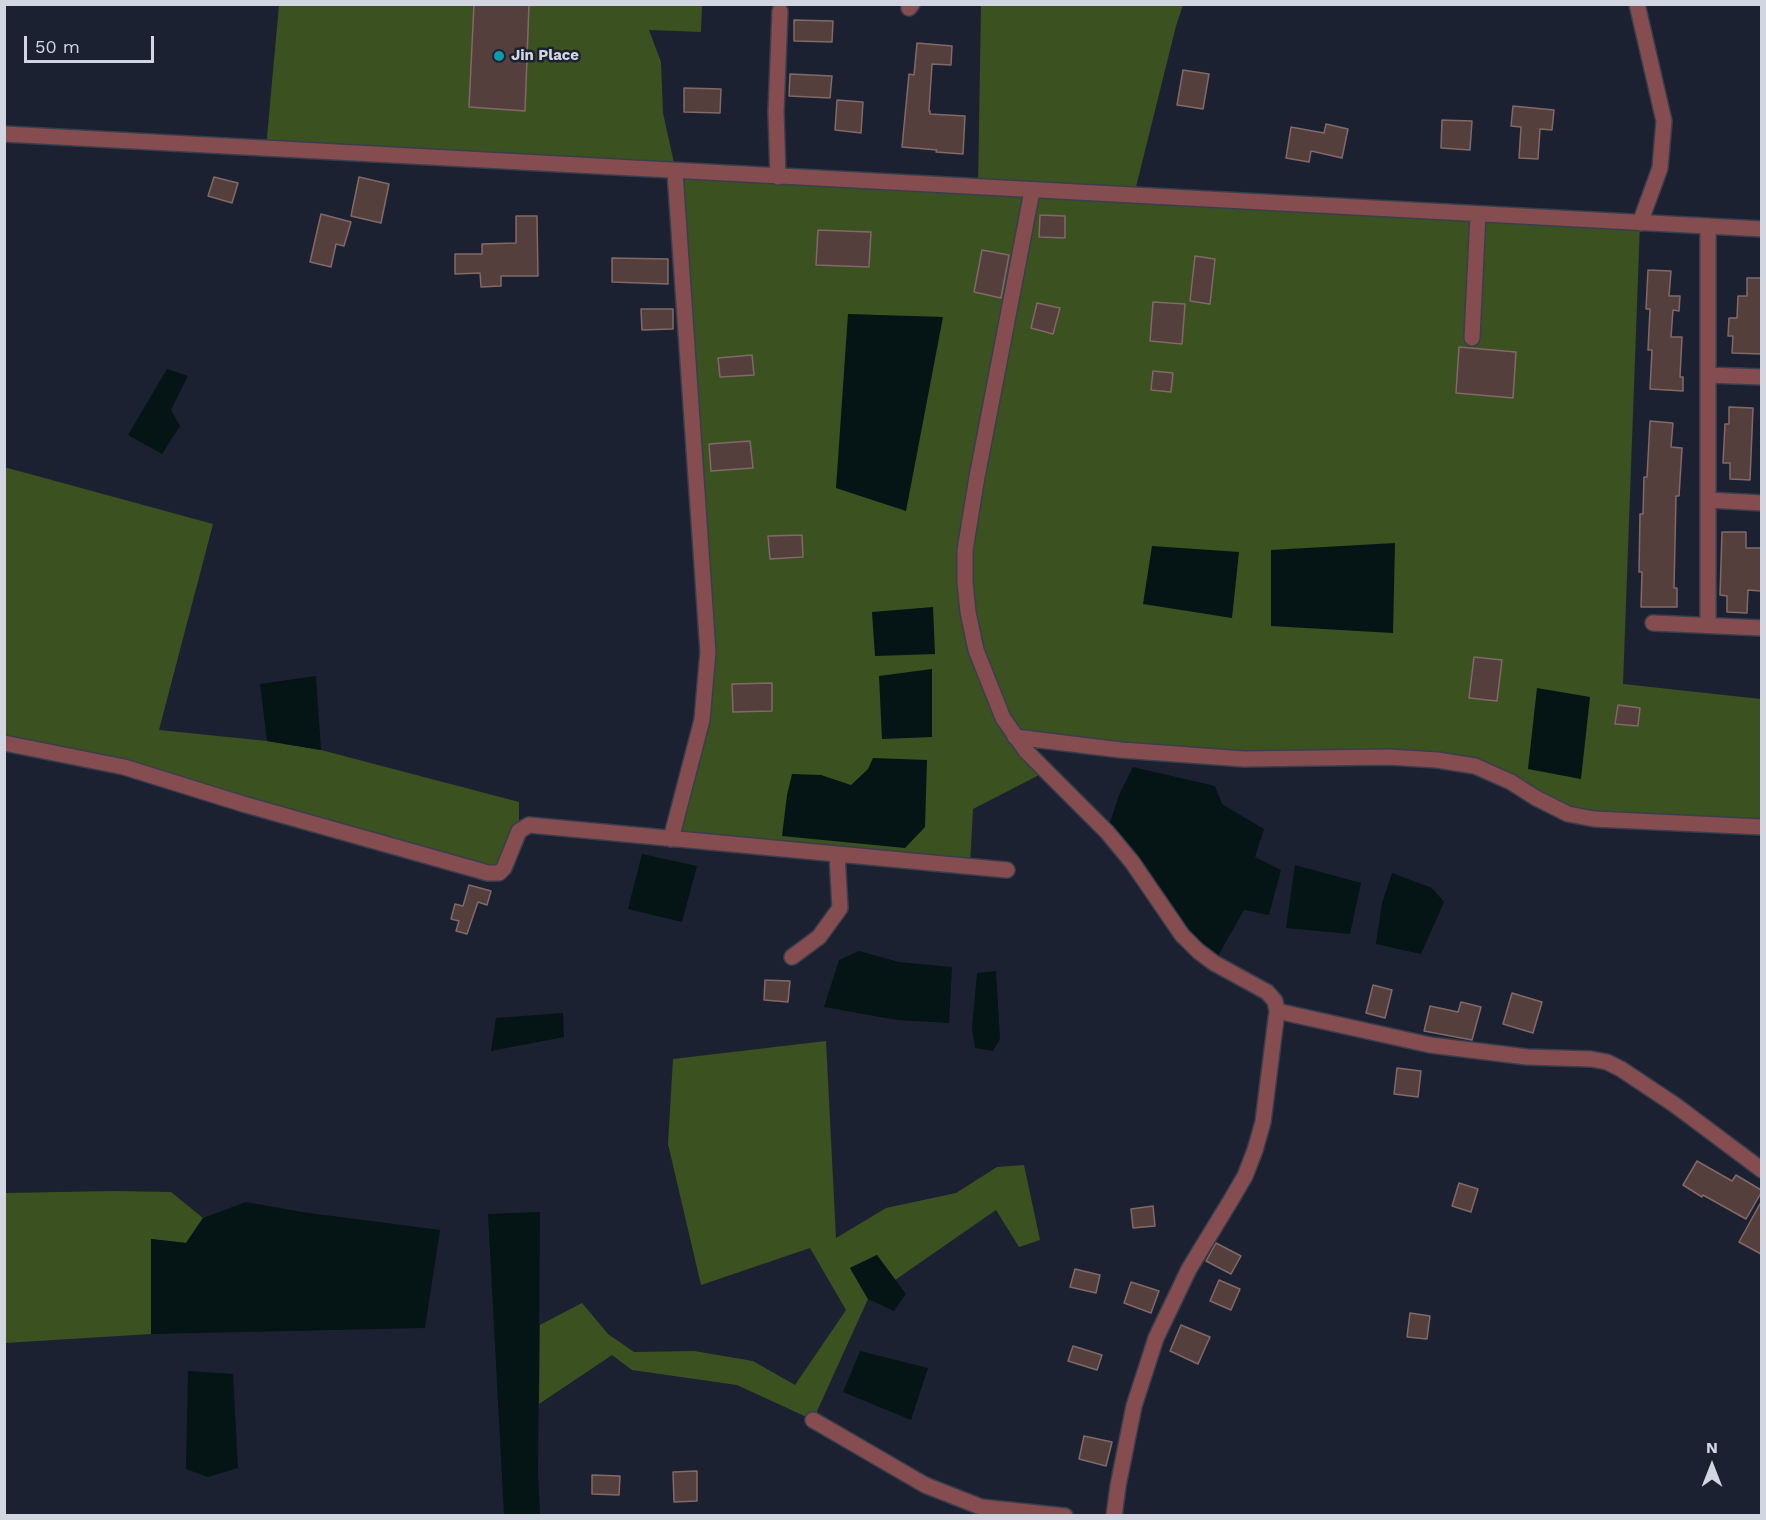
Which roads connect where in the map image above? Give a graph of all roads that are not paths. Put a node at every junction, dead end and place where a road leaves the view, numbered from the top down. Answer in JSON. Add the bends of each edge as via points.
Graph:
{"nodes":[{"id":1,"x":1637,"y":4,"type":"edge"},
{"id":2,"x":780,"y":11,"type":"dead end"},
{"id":3,"x":4,"y":134,"type":"edge"},
{"id":4,"x":675,"y":172,"type":"junction"},
{"id":5,"x":778,"y":177,"type":"junction"},
{"id":6,"x":1032,"y":191,"type":"junction"},
{"id":7,"x":1478,"y":214,"type":"junction"},
{"id":8,"x":1640,"y":223,"type":"junction"},
{"id":9,"x":1708,"y":226,"type":"junction"},
{"id":10,"x":1761,"y":229,"type":"edge"},
{"id":11,"x":1472,"y":338,"type":"dead end"},
{"id":12,"x":1708,"y":375,"type":"junction"},
{"id":13,"x":1761,"y":377,"type":"edge"},
{"id":14,"x":1708,"y":500,"type":"junction"},
{"id":15,"x":1761,"y":502,"type":"edge"},
{"id":16,"x":1653,"y":622,"type":"dead end"},
{"id":17,"x":1707,"y":626,"type":"junction"},
{"id":18,"x":1761,"y":628,"type":"edge"},
{"id":19,"x":1015,"y":737,"type":"junction"},
{"id":20,"x":4,"y":743,"type":"edge"},
{"id":21,"x":1761,"y":827,"type":"edge"},
{"id":22,"x":671,"y":839,"type":"junction"},
{"id":23,"x":837,"y":854,"type":"junction"},
{"id":24,"x":1007,"y":870,"type":"dead end"},
{"id":25,"x":792,"y":957,"type":"dead end"},
{"id":26,"x":1277,"y":1011,"type":"junction"},
{"id":27,"x":1761,"y":1170,"type":"edge"},
{"id":28,"x":813,"y":1419,"type":"dead end"},
{"id":29,"x":1065,"y":1515,"type":"edge"},
{"id":30,"x":1114,"y":1515,"type":"edge"}],
"edges":[{"from":1,"to":8,"type":"street","via":[[1664,121],[1660,168]]},
{"from":2,"to":5,"type":"street"},
{"from":3,"to":4,"type":"street"},
{"from":4,"to":5,"type":"street"},
{"from":4,"to":22,"type":"street","via":[[708,652],[702,720]]},
{"from":5,"to":6,"type":"street"},
{"from":6,"to":7,"type":"street"},
{"from":6,"to":19,"type":"street","via":[[965,550],[964,582],[976,650],[1003,718]]},
{"from":7,"to":8,"type":"street"},
{"from":7,"to":11,"type":"street"},
{"from":8,"to":9,"type":"street"},
{"from":9,"to":10,"type":"street"},
{"from":9,"to":12,"type":"street"},
{"from":12,"to":13,"type":"street"},
{"from":12,"to":14,"type":"street"},
{"from":14,"to":15,"type":"street"},
{"from":14,"to":17,"type":"street"},
{"from":16,"to":17,"type":"street"},
{"from":17,"to":18,"type":"street"},
{"from":19,"to":21,"type":"street","via":[[1244,759],[1437,760],[1475,766],[1577,816]]},
{"from":19,"to":26,"type":"street","via":[[1113,839],[1182,935],[1214,963],[1267,992]]},
{"from":20,"to":22,"type":"street","via":[[124,767],[488,873],[499,873],[504,868],[519,831],[529,825]]},
{"from":22,"to":23,"type":"street"},
{"from":23,"to":24,"type":"street"},
{"from":23,"to":25,"type":"street","via":[[840,908],[819,937]]},
{"from":26,"to":27,"type":"street","via":[[1430,1045],[1608,1062],[1675,1105]]},
{"from":26,"to":30,"type":"street","via":[[1256,1150],[1189,1269],[1156,1338],[1134,1406]]},
{"from":28,"to":29,"type":"street","via":[[925,1485],[969,1503]]}]}
